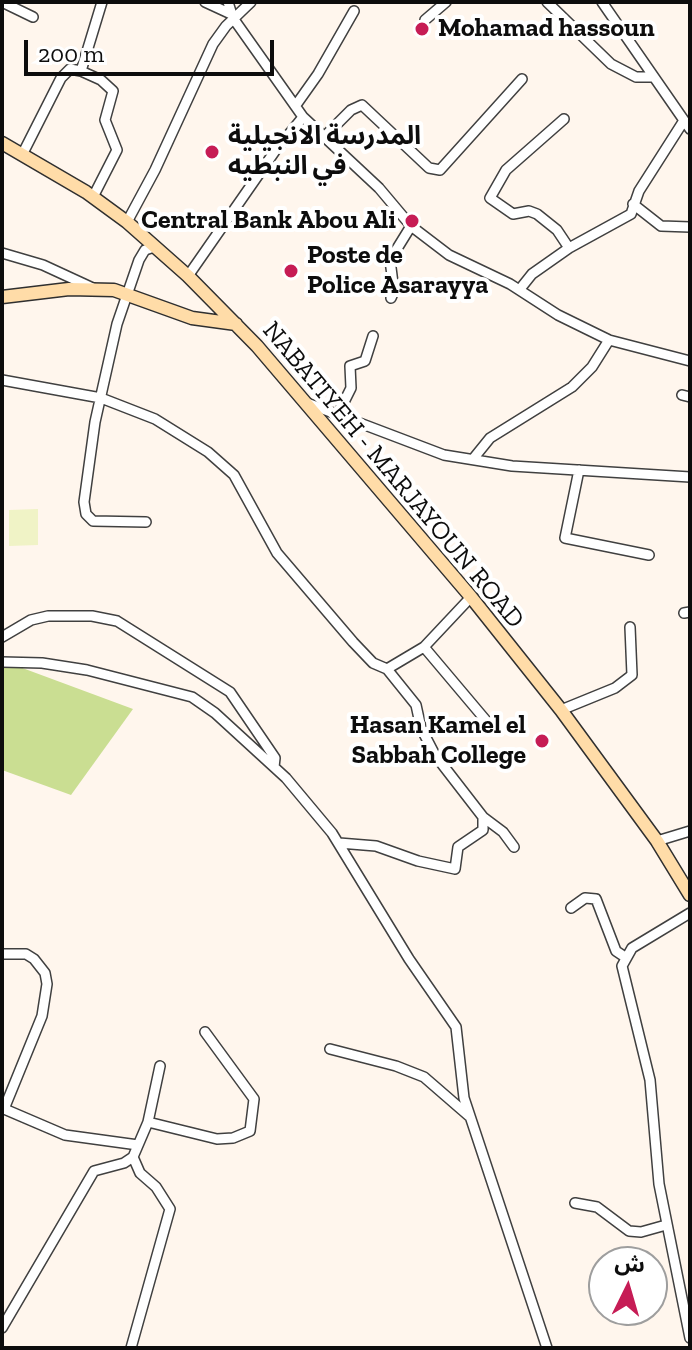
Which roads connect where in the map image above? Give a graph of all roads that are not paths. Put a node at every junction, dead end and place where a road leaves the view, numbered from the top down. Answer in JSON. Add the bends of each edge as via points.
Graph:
{"nodes":[{"id":1,"x":2,"y":2,"type":"edge"},
{"id":2,"x":102,"y":2,"type":"edge"},
{"id":3,"x":205,"y":2,"type":"edge"},
{"id":4,"x":228,"y":2,"type":"edge"},
{"id":5,"x":251,"y":2,"type":"edge"},
{"id":6,"x":446,"y":2,"type":"edge"},
{"id":7,"x":547,"y":2,"type":"edge"},
{"id":8,"x":602,"y":2,"type":"edge"},
{"id":9,"x":354,"y":11,"type":"dead end"},
{"id":10,"x":232,"y":16,"type":"junction"},
{"id":11,"x":33,"y":17,"type":"dead end"},
{"id":12,"x":425,"y":20,"type":"dead end"},
{"id":13,"x":81,"y":71,"type":"junction"},
{"id":14,"x":654,"y":77,"type":"junction"},
{"id":15,"x":522,"y":79,"type":"dead end"},
{"id":16,"x":296,"y":105,"type":"junction"},
{"id":17,"x":303,"y":117,"type":"junction"},
{"id":18,"x":564,"y":119,"type":"dead end"},
{"id":19,"x":687,"y":125,"type":"edge"},
{"id":20,"x":324,"y":137,"type":"junction"},
{"id":21,"x":2,"y":143,"type":"edge"},
{"id":22,"x":22,"y":155,"type":"junction"},
{"id":23,"x":93,"y":197,"type":"junction"},
{"id":24,"x":633,"y":204,"type":"junction"},
{"id":25,"x":127,"y":222,"type":"junction"},
{"id":26,"x":411,"y":226,"type":"junction"},
{"id":27,"x":690,"y":227,"type":"edge"},
{"id":28,"x":154,"y":247,"type":"junction"},
{"id":29,"x":569,"y":248,"type":"junction"},
{"id":30,"x":2,"y":253,"type":"edge"},
{"id":31,"x":188,"y":276,"type":"junction"},
{"id":32,"x":95,"y":289,"type":"junction"},
{"id":33,"x":520,"y":289,"type":"junction"},
{"id":34,"x":127,"y":292,"type":"junction"},
{"id":35,"x":2,"y":297,"type":"edge"},
{"id":36,"x":391,"y":298,"type":"dead end"},
{"id":37,"x":236,"y":324,"type":"junction"},
{"id":38,"x":373,"y":336,"type":"dead end"},
{"id":39,"x":609,"y":340,"type":"junction"},
{"id":40,"x":690,"y":361,"type":"edge"},
{"id":41,"x":2,"y":380,"type":"edge"},
{"id":42,"x":20,"y":383,"type":"junction"},
{"id":43,"x":2,"y":386,"type":"edge"},
{"id":44,"x":101,"y":398,"type":"junction"},
{"id":45,"x":307,"y":403,"type":"junction"},
{"id":46,"x":338,"y":414,"type":"junction"},
{"id":47,"x":473,"y":459,"type":"junction"},
{"id":48,"x":579,"y":470,"type":"junction"},
{"id":49,"x":690,"y":477,"type":"edge"},
{"id":50,"x":146,"y":522,"type":"dead end"},
{"id":51,"x":649,"y":555,"type":"dead end"},
{"id":52,"x":471,"y":597,"type":"junction"},
{"id":53,"x":630,"y":627,"type":"dead end"},
{"id":54,"x":2,"y":637,"type":"edge"},
{"id":55,"x":424,"y":647,"type":"junction"},
{"id":56,"x":2,"y":662,"type":"edge"},
{"id":57,"x":387,"y":669,"type":"junction"},
{"id":58,"x":561,"y":710,"type":"junction"},
{"id":59,"x":494,"y":730,"type":"dead end"},
{"id":60,"x":274,"y":767,"type":"junction"},
{"id":61,"x":483,"y":817,"type":"junction"},
{"id":62,"x":690,"y":831,"type":"edge"},
{"id":63,"x":657,"y":841,"type":"junction"},
{"id":64,"x":339,"y":843,"type":"junction"},
{"id":65,"x":514,"y":847,"type":"dead end"},
{"id":66,"x":690,"y":895,"type":"edge"},
{"id":67,"x":571,"y":908,"type":"dead end"},
{"id":68,"x":690,"y":913,"type":"edge"},
{"id":69,"x":2,"y":954,"type":"edge"},
{"id":70,"x":625,"y":957,"type":"junction"},
{"id":71,"x":205,"y":1032,"type":"dead end"},
{"id":72,"x":330,"y":1049,"type":"dead end"},
{"id":73,"x":160,"y":1066,"type":"dead end"},
{"id":74,"x":3,"y":1109,"type":"edge"},
{"id":75,"x":471,"y":1119,"type":"junction"},
{"id":76,"x":148,"y":1122,"type":"junction"},
{"id":77,"x":138,"y":1145,"type":"junction"},
{"id":78,"x":133,"y":1157,"type":"junction"},
{"id":79,"x":575,"y":1203,"type":"dead end"},
{"id":80,"x":666,"y":1225,"type":"junction"},
{"id":81,"x":2,"y":1328,"type":"edge"},
{"id":82,"x":690,"y":1338,"type":"edge"},
{"id":83,"x":131,"y":1348,"type":"edge"},
{"id":84,"x":547,"y":1348,"type":"edge"}],
"edges":[{"from":1,"to":11,"type":"street"},
{"from":2,"to":13,"type":"street"},
{"from":3,"to":10,"type":"street"},
{"from":4,"to":10,"type":"street"},
{"from":5,"to":10,"type":"street"},
{"from":6,"to":12,"type":"street"},
{"from":7,"to":14,"type":"street","via":[[611,64],[636,77]]},
{"from":8,"to":14,"type":"street"},
{"from":9,"to":16,"type":"street"},
{"from":10,"to":16,"type":"street"},
{"from":10,"to":25,"type":"street","via":[[213,44]]},
{"from":13,"to":22,"type":"street","via":[[70,69],[61,78]]},
{"from":13,"to":23,"type":"street","via":[[113,91],[105,120],[117,150]]},
{"from":14,"to":19,"type":"street"},
{"from":15,"to":20,"type":"street","via":[[440,170],[429,168],[362,105]]},
{"from":16,"to":17,"type":"street"},
{"from":17,"to":20,"type":"street"},
{"from":17,"to":31,"type":"street"},
{"from":18,"to":29,"type":"street","via":[[506,170],[490,198],[513,214],[537,214]]},
{"from":19,"to":24,"type":"street"},
{"from":20,"to":26,"type":"street"},
{"from":21,"to":22,"type":"main road","name":"NABATIYEH - MARJAYOUN ROAD"},
{"from":22,"to":23,"type":"main road","name":"NABATIYEH - MARJAYOUN ROAD"},
{"from":23,"to":25,"type":"main road","name":"NABATIYEH - MARJAYOUN ROAD"},
{"from":24,"to":27,"type":"street","via":[[661,226]]},
{"from":24,"to":29,"type":"street","via":[[631,214]]},
{"from":25,"to":28,"type":"main road","name":"NABATIYEH - MARJAYOUN ROAD"},
{"from":26,"to":33,"type":"street","via":[[449,255]]},
{"from":26,"to":36,"type":"street","via":[[390,260]]},
{"from":28,"to":31,"type":"main road","name":"NABATIYEH - MARJAYOUN ROAD"},
{"from":28,"to":34,"type":"street","via":[[145,250]]},
{"from":29,"to":33,"type":"street"},
{"from":30,"to":32,"type":"street"},
{"from":31,"to":37,"type":"main road","name":"NABATIYEH - MARJAYOUN ROAD"},
{"from":32,"to":34,"type":"main road"},
{"from":32,"to":35,"type":"main road"},
{"from":33,"to":39,"type":"street"},
{"from":34,"to":37,"type":"main road","via":[[192,318]]},
{"from":34,"to":44,"type":"street"},
{"from":37,"to":45,"type":"main road","name":"NABATIYEH - MARJAYOUN ROAD"},
{"from":38,"to":46,"type":"street","via":[[365,361],[350,366],[351,388]]},
{"from":39,"to":40,"type":"street"},
{"from":39,"to":47,"type":"street","via":[[572,387],[490,438]]},
{"from":41,"to":42,"type":"street"},
{"from":42,"to":43,"type":"street"},
{"from":42,"to":44,"type":"street"},
{"from":44,"to":50,"type":"street","via":[[85,510],[97,522]]},
{"from":44,"to":57,"type":"street","via":[[155,419],[234,475],[284,563],[373,663]]},
{"from":45,"to":46,"type":"street"},
{"from":45,"to":52,"type":"main road","name":"NABATIYEH - MARJAYOUN ROAD"},
{"from":46,"to":47,"type":"street","via":[[433,451]]},
{"from":47,"to":48,"type":"street"},
{"from":48,"to":49,"type":"street"},
{"from":48,"to":51,"type":"street","via":[[565,538]]},
{"from":52,"to":55,"type":"street"},
{"from":52,"to":58,"type":"main road","name":"NABATIYEH - MARJAYOUN ROAD"},
{"from":53,"to":58,"type":"street","via":[[633,665],[626,682]]},
{"from":54,"to":60,"type":"street","via":[[48,616],[117,621],[230,692],[275,758]]},
{"from":55,"to":57,"type":"street"},
{"from":55,"to":59,"type":"street"},
{"from":56,"to":60,"type":"street","via":[[87,670],[192,697]]},
{"from":57,"to":61,"type":"street","via":[[416,705],[421,728],[442,766]]},
{"from":58,"to":63,"type":"main road","name":"NABATIYEH - MARJAYOUN ROAD"},
{"from":60,"to":64,"type":"street"},
{"from":61,"to":64,"type":"street","via":[[483,830],[458,847],[455,869],[376,846]]},
{"from":61,"to":65,"type":"street"},
{"from":62,"to":63,"type":"street"},
{"from":63,"to":66,"type":"main road","name":"NABATIYEH - MARJAYOUN ROAD"},
{"from":64,"to":75,"type":"street","via":[[456,1027],[461,1086]]},
{"from":67,"to":70,"type":"street","via":[[585,898],[596,899],[616,951]]},
{"from":68,"to":70,"type":"street"},
{"from":69,"to":74,"type":"street","via":[[34,959],[47,984],[42,1016]]},
{"from":70,"to":80,"type":"street","via":[[623,977],[650,1080]]},
{"from":71,"to":76,"type":"street","via":[[254,1099],[250,1131],[217,1139]]},
{"from":72,"to":75,"type":"street","via":[[424,1077]]},
{"from":73,"to":76,"type":"street"},
{"from":74,"to":77,"type":"street","via":[[65,1135]]},
{"from":75,"to":84,"type":"street"},
{"from":76,"to":77,"type":"street"},
{"from":77,"to":78,"type":"street"},
{"from":78,"to":81,"type":"street","via":[[94,1171]]},
{"from":78,"to":83,"type":"street","via":[[170,1209]]},
{"from":79,"to":80,"type":"street","via":[[597,1207],[629,1231]]},
{"from":80,"to":82,"type":"street"}]}
